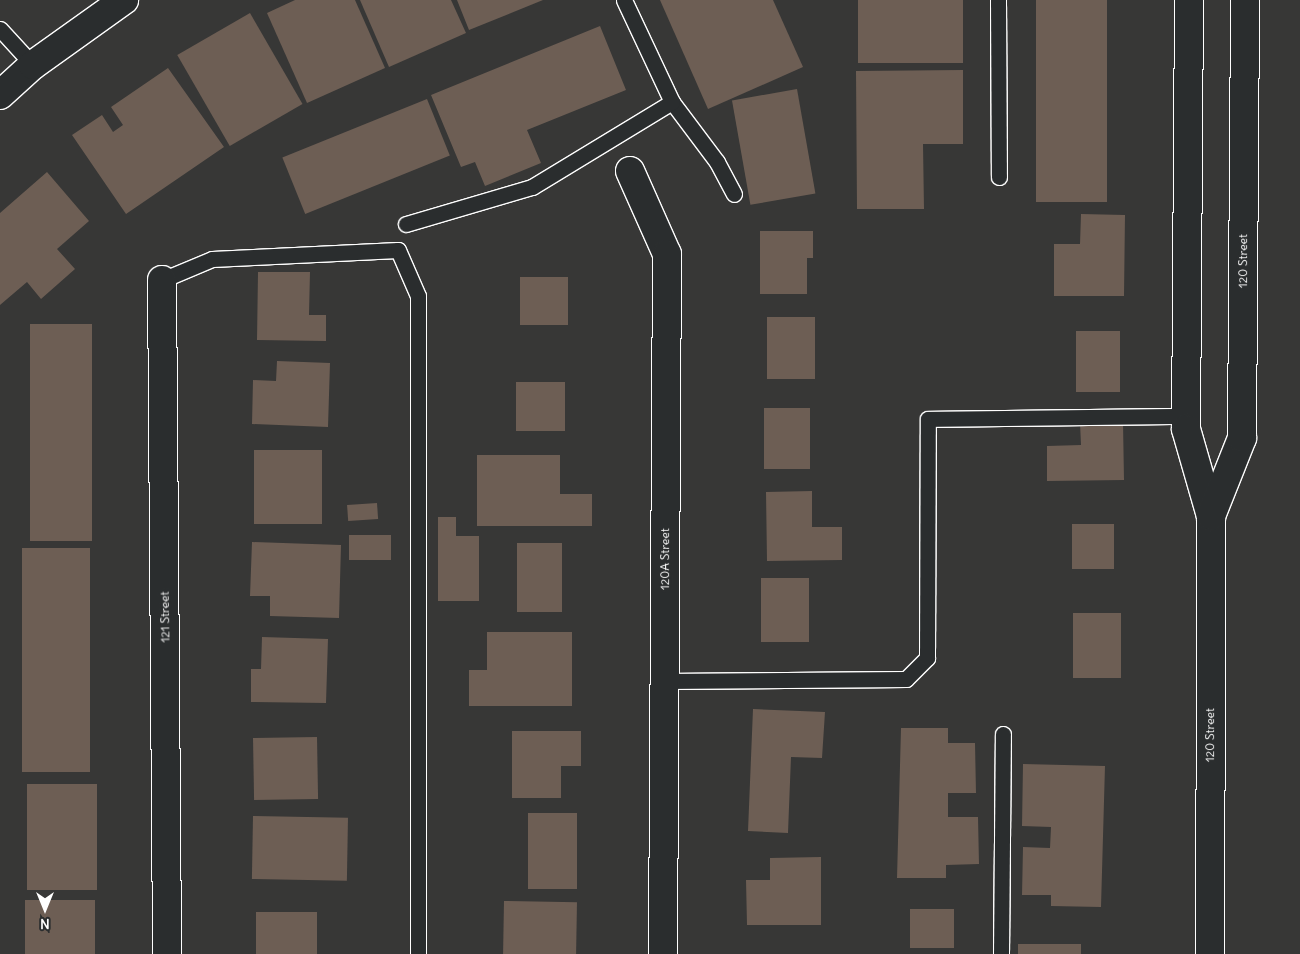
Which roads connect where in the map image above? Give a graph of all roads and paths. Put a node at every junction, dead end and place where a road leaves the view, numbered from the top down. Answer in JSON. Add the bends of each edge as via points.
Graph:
{"nodes":[{"id":1,"x":124,"y":0,"type":"edge"},
{"id":2,"x":624,"y":0,"type":"edge"},
{"id":3,"x":998,"y":0,"type":"edge"},
{"id":4,"x":1189,"y":0,"type":"edge"},
{"id":5,"x":1245,"y":0,"type":"edge"},
{"id":6,"x":0,"y":29,"type":"edge"},
{"id":7,"x":33,"y":66,"type":"junction"},
{"id":8,"x":0,"y":95,"type":"edge"},
{"id":9,"x":672,"y":102,"type":"junction"},
{"id":10,"x":630,"y":171,"type":"dead end"},
{"id":11,"x":999,"y":177,"type":"dead end"},
{"id":12,"x":734,"y":194,"type":"dead end"},
{"id":13,"x":406,"y":224,"type":"dead end"},
{"id":14,"x":162,"y":280,"type":"joint"},
{"id":15,"x":1186,"y":416,"type":"junction"},
{"id":16,"x":1211,"y":516,"type":"junction"},
{"id":17,"x":664,"y":681,"type":"junction"},
{"id":18,"x":1003,"y":734,"type":"dead end"},
{"id":19,"x":168,"y":954,"type":"edge"},
{"id":20,"x":418,"y":954,"type":"edge"},
{"id":21,"x":663,"y":954,"type":"edge"},
{"id":22,"x":1001,"y":954,"type":"edge"},
{"id":23,"x":1210,"y":954,"type":"edge"}],
"edges":[{"from":1,"to":7,"type":"street"},
{"from":2,"to":9,"type":"lane"},
{"from":3,"to":11,"type":"lane"},
{"from":4,"to":15,"type":"street","name":"120 Street"},
{"from":5,"to":16,"type":"street","name":"120 Street","via":[[1242,438]]},
{"from":6,"to":7,"type":"lane"},
{"from":7,"to":8,"type":"street"},
{"from":9,"to":12,"type":"lane","via":[[717,162]]},
{"from":9,"to":13,"type":"lane","via":[[532,187]]},
{"from":10,"to":17,"type":"street","name":"120A Street","via":[[667,254]]},
{"from":14,"to":19,"type":"street","name":"121 Street"},
{"from":14,"to":20,"type":"lane","via":[[212,259],[398,250],[418,296]]},
{"from":15,"to":16,"type":"street","name":"120 Street","via":[[1186,428]]},
{"from":15,"to":17,"type":"lane","via":[[928,419],[927,658],[906,679]]},
{"from":16,"to":23,"type":"street","name":"120 Street"},
{"from":17,"to":21,"type":"street","name":"120A Street"},
{"from":18,"to":22,"type":"lane"}]}
